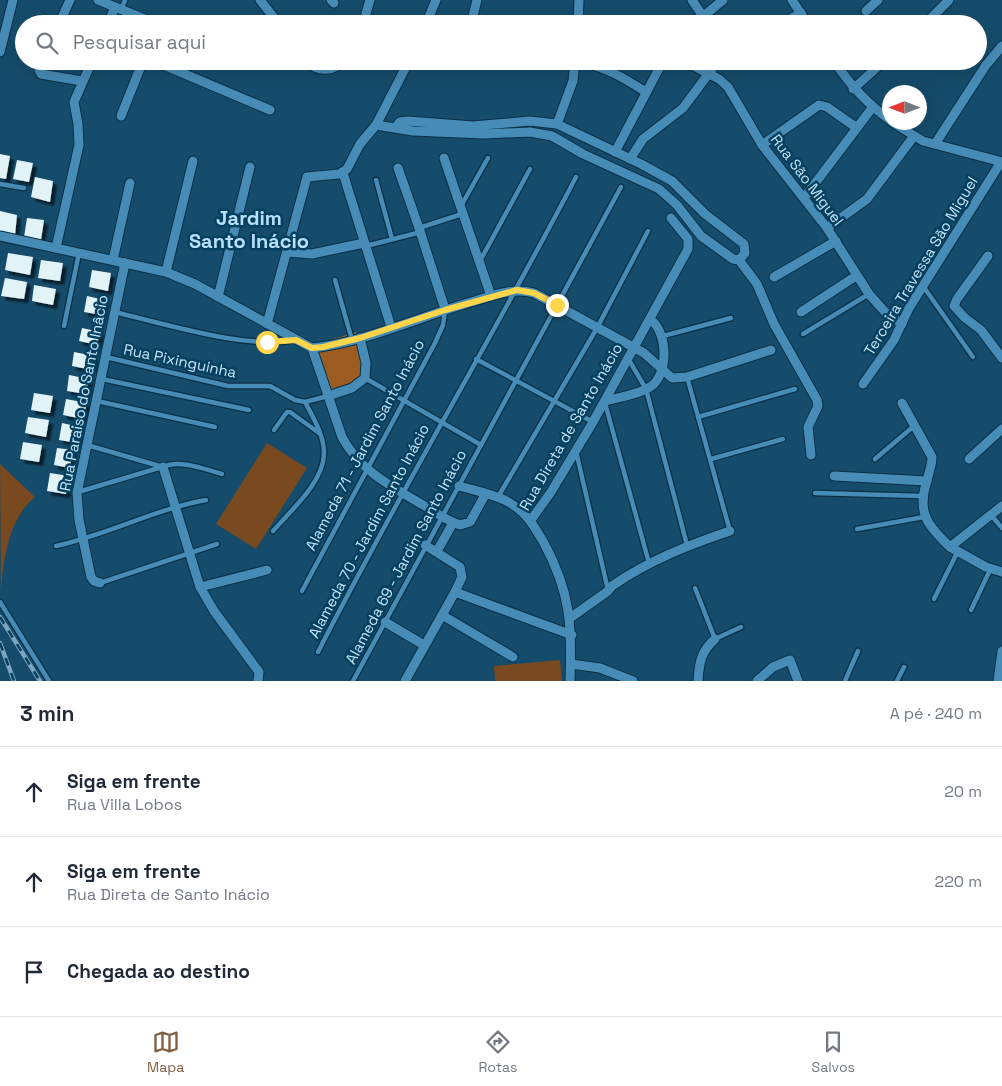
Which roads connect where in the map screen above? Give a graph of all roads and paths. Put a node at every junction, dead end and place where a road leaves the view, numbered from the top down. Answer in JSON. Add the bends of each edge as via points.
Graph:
{"nodes":[{"id":1,"x":13,"y":0,"type":"edge"},
{"id":2,"x":70,"y":0,"type":"edge"},
{"id":3,"x":98,"y":0,"type":"edge"},
{"id":4,"x":125,"y":0,"type":"edge"},
{"id":5,"x":260,"y":0,"type":"edge"},
{"id":6,"x":370,"y":0,"type":"edge"},
{"id":7,"x":436,"y":0,"type":"edge"},
{"id":8,"x":477,"y":0,"type":"edge"},
{"id":9,"x":580,"y":0,"type":"edge"},
{"id":10,"x":692,"y":0,"type":"edge"},
{"id":11,"x":723,"y":0,"type":"edge"},
{"id":12,"x":878,"y":0,"type":"edge"},
{"id":13,"x":950,"y":0,"type":"edge"},
{"id":14,"x":794,"y":1,"type":"edge"},
{"id":15,"x":118,"y":8,"type":"junction"},
{"id":16,"x":866,"y":11,"type":"dead end"},
{"id":17,"x":801,"y":13,"type":"joint"},
{"id":18,"x":63,"y":15,"type":"edge"},
{"id":19,"x":114,"y":15,"type":"edge"},
{"id":20,"x":134,"y":15,"type":"edge"},
{"id":21,"x":272,"y":15,"type":"edge"},
{"id":22,"x":367,"y":15,"type":"edge"},
{"id":23,"x":430,"y":15,"type":"edge"},
{"id":24,"x":473,"y":15,"type":"edge"},
{"id":25,"x":579,"y":15,"type":"edge"},
{"id":26,"x":702,"y":15,"type":"joint"},
{"id":27,"x":797,"y":15,"type":"edge"},
{"id":28,"x":934,"y":15,"type":"edge"},
{"id":29,"x":3,"y":27,"type":"edge"},
{"id":30,"x":1002,"y":46,"type":"edge"},
{"id":31,"x":0,"y":52,"type":"edge"},
{"id":32,"x":987,"y":64,"type":"edge"},
{"id":33,"x":39,"y":70,"type":"edge"},
{"id":34,"x":88,"y":70,"type":"edge"},
{"id":35,"x":139,"y":70,"type":"edge"},
{"id":36,"x":175,"y":70,"type":"edge"},
{"id":37,"x":404,"y":70,"type":"edge"},
{"id":38,"x":574,"y":70,"type":"edge"},
{"id":39,"x":608,"y":70,"type":"edge"},
{"id":40,"x":658,"y":70,"type":"edge"},
{"id":41,"x":700,"y":70,"type":"edge"},
{"id":42,"x":710,"y":70,"type":"edge"},
{"id":43,"x":840,"y":70,"type":"edge"},
{"id":44,"x":874,"y":70,"type":"edge"},
{"id":45,"x":983,"y":70,"type":"edge"},
{"id":46,"x":707,"y":74,"type":"junction"},
{"id":47,"x":82,"y":81,"type":"junction"},
{"id":48,"x":854,"y":89,"type":"junction"},
{"id":49,"x":646,"y":92,"type":"junction"},
{"id":50,"x":872,"y":108,"type":"junction"},
{"id":51,"x":270,"y":110,"type":"dead end"},
{"id":52,"x":882,"y":115,"type":"edge"},
{"id":53,"x":121,"y":116,"type":"dead end"},
{"id":54,"x":557,"y":124,"type":"junction"},
{"id":55,"x":376,"y":125,"type":"junction"},
{"id":56,"x":395,"y":128,"type":"junction"},
{"id":57,"x":856,"y":128,"type":"junction"},
{"id":58,"x":904,"y":130,"type":"edge"},
{"id":59,"x":914,"y":136,"type":"junction"},
{"id":60,"x":935,"y":144,"type":"junction"},
{"id":61,"x":762,"y":145,"type":"junction"},
{"id":62,"x":615,"y":152,"type":"junction"},
{"id":63,"x":444,"y":158,"type":"dead end"},
{"id":64,"x":488,"y":158,"type":"dead end"},
{"id":65,"x":630,"y":159,"type":"junction"},
{"id":66,"x":193,"y":161,"type":"dead end"},
{"id":67,"x":1002,"y":161,"type":"edge"},
{"id":68,"x":250,"y":167,"type":"dead end"},
{"id":69,"x":398,"y":168,"type":"dead end"},
{"id":70,"x":530,"y":169,"type":"dead end"},
{"id":71,"x":343,"y":173,"type":"junction"},
{"id":72,"x":576,"y":178,"type":"dead end"},
{"id":73,"x":376,"y":180,"type":"dead end"},
{"id":74,"x":130,"y":183,"type":"dead end"},
{"id":75,"x":0,"y":184,"type":"edge"},
{"id":76,"x":620,"y":187,"type":"dead end"},
{"id":77,"x":24,"y":188,"type":"dead end"},
{"id":78,"x":804,"y":198,"type":"junction"},
{"id":79,"x":461,"y":211,"type":"junction"},
{"id":80,"x":671,"y":218,"type":"dead end"},
{"id":81,"x":827,"y":228,"type":"junction"},
{"id":82,"x":420,"y":230,"type":"junction"},
{"id":83,"x":648,"y":231,"type":"dead end"},
{"id":84,"x":0,"y":236,"type":"edge"},
{"id":85,"x":392,"y":239,"type":"junction"},
{"id":86,"x":836,"y":241,"type":"junction"},
{"id":87,"x":364,"y":245,"type":"junction"},
{"id":88,"x":56,"y":248,"type":"junction"},
{"id":89,"x":288,"y":252,"type":"junction"},
{"id":90,"x":79,"y":253,"type":"junction"},
{"id":91,"x":988,"y":256,"type":"dead end"},
{"id":92,"x":113,"y":260,"type":"junction"},
{"id":93,"x":739,"y":260,"type":"junction"},
{"id":94,"x":125,"y":263,"type":"junction"},
{"id":95,"x":479,"y":263,"type":"junction"},
{"id":96,"x":166,"y":272,"type":"junction"},
{"id":97,"x":856,"y":276,"type":"junction"},
{"id":98,"x":774,"y":277,"type":"dead end"},
{"id":99,"x":335,"y":280,"type":"dead end"},
{"id":100,"x":923,"y":286,"type":"junction"},
{"id":101,"x":517,"y":290,"type":"junction"},
{"id":102,"x":869,"y":294,"type":"junction"},
{"id":103,"x":491,"y":296,"type":"junction"},
{"id":104,"x":218,"y":297,"type":"junction"},
{"id":105,"x":557,"y":305,"type":"junction"},
{"id":106,"x":445,"y":310,"type":"junction"},
{"id":107,"x":114,"y":312,"type":"junction"},
{"id":108,"x":802,"y":312,"type":"dead end"},
{"id":109,"x":731,"y":318,"type":"dead end"},
{"id":110,"x":651,"y":320,"type":"junction"},
{"id":111,"x":267,"y":324,"type":"junction"},
{"id":112,"x":902,"y":324,"type":"junction"},
{"id":113,"x":64,"y":326,"type":"dead end"},
{"id":114,"x":391,"y":327,"type":"junction"},
{"id":115,"x":597,"y":328,"type":"junction"},
{"id":116,"x":803,"y":334,"type":"dead end"},
{"id":117,"x":663,"y":336,"type":"junction"},
{"id":118,"x":356,"y":339,"type":"junction"},
{"id":119,"x":296,"y":340,"type":"junction"},
{"id":120,"x":312,"y":348,"type":"junction"},
{"id":121,"x":635,"y":348,"type":"junction"},
{"id":122,"x":770,"y":350,"type":"dead end"},
{"id":123,"x":106,"y":357,"type":"junction"},
{"id":124,"x":973,"y":357,"type":"dead end"},
{"id":125,"x":1002,"y":358,"type":"edge"},
{"id":126,"x":476,"y":359,"type":"junction"},
{"id":127,"x":629,"y":360,"type":"junction"},
{"id":128,"x":661,"y":370,"type":"junction"},
{"id":129,"x":687,"y":377,"type":"junction"},
{"id":130,"x":365,"y":378,"type":"junction"},
{"id":131,"x":102,"y":379,"type":"junction"},
{"id":132,"x":515,"y":380,"type":"junction"},
{"id":133,"x":863,"y":384,"type":"dead end"},
{"id":134,"x":646,"y":389,"type":"junction"},
{"id":135,"x":795,"y":389,"type":"dead end"},
{"id":136,"x":328,"y":396,"type":"junction"},
{"id":137,"x":97,"y":400,"type":"junction"},
{"id":138,"x":553,"y":401,"type":"junction"},
{"id":139,"x":605,"y":401,"type":"junction"},
{"id":140,"x":305,"y":402,"type":"junction"},
{"id":141,"x":404,"y":402,"type":"junction"},
{"id":142,"x":902,"y":403,"type":"dead end"},
{"id":143,"x":248,"y":410,"type":"dead end"},
{"id":144,"x":698,"y":417,"type":"junction"},
{"id":145,"x":441,"y":422,"type":"junction"},
{"id":146,"x":593,"y":422,"type":"junction"},
{"id":147,"x":914,"y":426,"type":"junction"},
{"id":148,"x":215,"y":427,"type":"dead end"},
{"id":149,"x":1002,"y":429,"type":"edge"},
{"id":150,"x":274,"y":430,"type":"dead end"},
{"id":151,"x":320,"y":434,"type":"junction"},
{"id":152,"x":783,"y":439,"type":"dead end"},
{"id":153,"x":87,"y":445,"type":"junction"},
{"id":154,"x":481,"y":445,"type":"junction"},
{"id":155,"x":576,"y":450,"type":"junction"},
{"id":156,"x":811,"y":455,"type":"dead end"},
{"id":157,"x":711,"y":458,"type":"junction"},
{"id":158,"x":969,"y":459,"type":"dead end"},
{"id":159,"x":875,"y":460,"type":"dead end"},
{"id":160,"x":163,"y":467,"type":"junction"},
{"id":161,"x":366,"y":469,"type":"junction"},
{"id":162,"x":222,"y":474,"type":"dead end"},
{"id":163,"x":834,"y":476,"type":"dead end"},
{"id":164,"x":926,"y":481,"type":"junction"},
{"id":165,"x":459,"y":486,"type":"junction"},
{"id":166,"x":77,"y":493,"type":"junction"},
{"id":167,"x":402,"y":493,"type":"junction"},
{"id":168,"x":815,"y":493,"type":"dead end"},
{"id":169,"x":485,"y":495,"type":"junction"},
{"id":170,"x":922,"y":496,"type":"junction"},
{"id":171,"x":498,"y":497,"type":"junction"},
{"id":172,"x":206,"y":500,"type":"dead end"},
{"id":173,"x":1002,"y":506,"type":"edge"},
{"id":174,"x":175,"y":508,"type":"junction"},
{"id":175,"x":991,"y":515,"type":"junction"},
{"id":176,"x":442,"y":516,"type":"junction"},
{"id":177,"x":924,"y":517,"type":"junction"},
{"id":178,"x":531,"y":520,"type":"junction"},
{"id":179,"x":453,"y":523,"type":"junction"},
{"id":180,"x":1002,"y":528,"type":"edge"},
{"id":181,"x":857,"y":529,"type":"dead end"},
{"id":182,"x":273,"y":530,"type":"dead end"},
{"id":183,"x":730,"y":531,"type":"joint"},
{"id":184,"x":83,"y":540,"type":"junction"},
{"id":185,"x":217,"y":544,"type":"dead end"},
{"id":186,"x":425,"y":545,"type":"junction"},
{"id":187,"x":687,"y":545,"type":"junction"},
{"id":188,"x":56,"y":546,"type":"dead end"},
{"id":189,"x":954,"y":549,"type":"junction"},
{"id":190,"x":438,"y":551,"type":"junction"},
{"id":191,"x":189,"y":554,"type":"junction"},
{"id":192,"x":649,"y":563,"type":"junction"},
{"id":193,"x":991,"y":568,"type":"junction"},
{"id":194,"x":267,"y":570,"type":"dead end"},
{"id":195,"x":1002,"y":572,"type":"edge"},
{"id":196,"x":100,"y":582,"type":"joint"},
{"id":197,"x":200,"y":587,"type":"junction"},
{"id":198,"x":695,"y":588,"type":"dead end"},
{"id":199,"x":302,"y":591,"type":"dead end"},
{"id":200,"x":608,"y":591,"type":"junction"},
{"id":201,"x":455,"y":592,"type":"junction"},
{"id":202,"x":934,"y":599,"type":"dead end"},
{"id":203,"x":0,"y":602,"type":"edge"},
{"id":204,"x":972,"y":610,"type":"dead end"},
{"id":205,"x":442,"y":615,"type":"junction"},
{"id":206,"x":570,"y":618,"type":"junction"},
{"id":207,"x":386,"y":622,"type":"junction"},
{"id":208,"x":741,"y":628,"type":"dead end"},
{"id":209,"x":572,"y":635,"type":"junction"},
{"id":210,"x":715,"y":639,"type":"junction"},
{"id":211,"x":424,"y":645,"type":"junction"},
{"id":212,"x":858,"y":651,"type":"dead end"},
{"id":213,"x":1002,"y":651,"type":"edge"},
{"id":214,"x":318,"y":652,"type":"dead end"},
{"id":215,"x":513,"y":657,"type":"dead end"},
{"id":216,"x":571,"y":664,"type":"junction"},
{"id":217,"x":904,"y":667,"type":"dead end"},
{"id":218,"x":259,"y":677,"type":"edge"},
{"id":219,"x":49,"y":681,"type":"edge"},
{"id":220,"x":266,"y":681,"type":"edge"},
{"id":221,"x":352,"y":681,"type":"edge"},
{"id":222,"x":405,"y":681,"type":"edge"},
{"id":223,"x":570,"y":681,"type":"edge"},
{"id":224,"x":633,"y":681,"type":"edge"},
{"id":225,"x":698,"y":681,"type":"edge"},
{"id":226,"x":757,"y":681,"type":"edge"},
{"id":227,"x":798,"y":681,"type":"edge"},
{"id":228,"x":845,"y":681,"type":"edge"},
{"id":229,"x":897,"y":681,"type":"edge"},
{"id":230,"x":998,"y":681,"type":"edge"}],
"edges":[{"from":1,"to":29,"type":"street"},
{"from":2,"to":18,"type":"street"},
{"from":3,"to":15,"type":"street"},
{"from":4,"to":15,"type":"lane"},
{"from":5,"to":21,"type":"street"},
{"from":6,"to":22,"type":"street"},
{"from":7,"to":23,"type":"street"},
{"from":8,"to":24,"type":"street"},
{"from":9,"to":25,"type":"street"},
{"from":10,"to":26,"type":"street"},
{"from":11,"to":26,"type":"street"},
{"from":12,"to":16,"type":"street"},
{"from":13,"to":28,"type":"street"},
{"from":14,"to":17,"type":"street"},
{"from":15,"to":19,"type":"street"},
{"from":15,"to":20,"type":"street"},
{"from":17,"to":27,"type":"street"},
{"from":29,"to":31,"type":"street"},
{"from":30,"to":32,"type":"street"},
{"from":33,"to":47,"type":"street","via":[[42,74]]},
{"from":34,"to":47,"type":"street"},
{"from":35,"to":53,"type":"street"},
{"from":36,"to":51,"type":"street"},
{"from":37,"to":55,"type":"street"},
{"from":38,"to":54,"type":"street"},
{"from":39,"to":49,"type":"street"},
{"from":40,"to":49,"type":"street"},
{"from":41,"to":46,"type":"street","name":"Rua São Miguel"},
{"from":42,"to":46,"type":"street"},
{"from":43,"to":48,"type":"street"},
{"from":44,"to":48,"type":"street"},
{"from":45,"to":60,"type":"street"},
{"from":46,"to":61,"type":"street","name":"Rua São Miguel","via":[[728,87]]},
{"from":46,"to":65,"type":"street","via":[[683,108],[643,139]]},
{"from":47,"to":88,"type":"street","via":[[74,102],[80,133],[78,154]]},
{"from":48,"to":50,"type":"street"},
{"from":49,"to":62,"type":"street"},
{"from":50,"to":52,"type":"street"},
{"from":50,"to":57,"type":"street"},
{"from":54,"to":56,"type":"street","via":[[530,121],[473,126],[404,121]]},
{"from":54,"to":62,"type":"street"},
{"from":55,"to":56,"type":"street"},
{"from":55,"to":71,"type":"street"},
{"from":56,"to":93,"type":"street","via":[[484,134],[530,132],[552,136],[583,154],[659,188],[677,204],[701,236]]},
{"from":57,"to":61,"type":"street","via":[[824,105],[819,105]]},
{"from":57,"to":78,"type":"street"},
{"from":58,"to":59,"type":"street"},
{"from":59,"to":60,"type":"street"},
{"from":59,"to":81,"type":"street","via":[[867,199]]},
{"from":60,"to":67,"type":"street"},
{"from":61,"to":78,"type":"street","name":"Rua São Miguel"},
{"from":62,"to":65,"type":"street"},
{"from":63,"to":79,"type":"street"},
{"from":64,"to":79,"type":"lane"},
{"from":65,"to":93,"type":"street","via":[[678,186],[705,214],[744,244],[745,253]]},
{"from":66,"to":96,"type":"street"},
{"from":67,"to":100,"type":"street","name":"Terceira Travessa São Miguel"},
{"from":68,"to":104,"type":"street"},
{"from":69,"to":82,"type":"street"},
{"from":70,"to":95,"type":"lane"},
{"from":71,"to":87,"type":"street"},
{"from":71,"to":89,"type":"street","via":[[309,175]]},
{"from":72,"to":101,"type":"lane","name":"Alameda 70 - Jardim Santo Inácio"},
{"from":73,"to":85,"type":"lane"},
{"from":74,"to":92,"type":"street"},
{"from":75,"to":77,"type":"lane"},
{"from":76,"to":105,"type":"lane","name":"Alameda 69 - Jardim Santo Inácio"},
{"from":78,"to":81,"type":"street","name":"Rua São Miguel"},
{"from":79,"to":82,"type":"lane"},
{"from":79,"to":95,"type":"street"},
{"from":80,"to":110,"type":"street","via":[[688,239],[689,246]]},
{"from":81,"to":86,"type":"street","name":"Rua São Miguel"},
{"from":82,"to":85,"type":"lane"},
{"from":82,"to":106,"type":"street"},
{"from":83,"to":115,"type":"lane"},
{"from":84,"to":88,"type":"street"},
{"from":85,"to":87,"type":"lane"},
{"from":86,"to":97,"type":"street","name":"Rua São Miguel"},
{"from":86,"to":98,"type":"street"},
{"from":87,"to":89,"type":"street","via":[[312,254]]},
{"from":87,"to":114,"type":"street"},
{"from":88,"to":90,"type":"street"},
{"from":89,"to":111,"type":"street"},
{"from":90,"to":92,"type":"street"},
{"from":90,"to":113,"type":"lane"},
{"from":91,"to":125,"type":"street","via":[[954,306],[981,330]]},
{"from":92,"to":94,"type":"street"},
{"from":93,"to":156,"type":"street","via":[[759,288],[774,324],[817,400],[818,406],[808,427]]},
{"from":94,"to":96,"type":"street"},
{"from":94,"to":107,"type":"street","name":"Rua Paraiso do Santo Inâcio"},
{"from":95,"to":103,"type":"street"},
{"from":96,"to":104,"type":"street"},
{"from":97,"to":102,"type":"street","name":"Rua São Miguel"},
{"from":97,"to":108,"type":"street"},
{"from":99,"to":118,"type":"lane"},
{"from":100,"to":112,"type":"street","name":"Terceira Travessa São Miguel"},
{"from":100,"to":124,"type":"lane"},
{"from":101,"to":103,"type":"street","name":"Rua Direta de Santo Inácio"},
{"from":101,"to":105,"type":"street","name":"Rua Direta de Santo Inácio","via":[[534,293]]},
{"from":101,"to":126,"type":"lane","name":"Alameda 70 - Jardim Santo Inácio"},
{"from":102,"to":112,"type":"street","name":"Rua São Miguel"},
{"from":102,"to":116,"type":"lane"},
{"from":103,"to":106,"type":"street","name":"Rua Direta de Santo Inácio"},
{"from":104,"to":111,"type":"street"},
{"from":105,"to":115,"type":"street","name":"Rua Direta de Santo Inácio"},
{"from":105,"to":132,"type":"lane","name":"Alameda 69 - Jardim Santo Inácio"},
{"from":106,"to":114,"type":"street","name":"Rua Direta de Santo Inácio"},
{"from":106,"to":141,"type":"lane","name":"Alameda 71 - Jardim Santo Inácio","via":[[435,343]]},
{"from":107,"to":119,"type":"lane","via":[[237,339]]},
{"from":107,"to":123,"type":"street","name":"Rua Paraiso do Santo Inâcio"},
{"from":109,"to":117,"type":"lane"},
{"from":110,"to":117,"type":"street"},
{"from":110,"to":121,"type":"street"},
{"from":111,"to":119,"type":"street"},
{"from":112,"to":133,"type":"street","name":"Terceira Travessa São Miguel"},
{"from":114,"to":118,"type":"street","name":"Rua Direta de Santo Inácio"},
{"from":115,"to":121,"type":"street","name":"Rua Direta de Santo Inácio"},
{"from":115,"to":138,"type":"lane"},
{"from":117,"to":128,"type":"street"},
{"from":118,"to":120,"type":"street","name":"Rua Direta de Santo Inácio"},
{"from":118,"to":130,"type":"street","via":[[366,363]]},
{"from":119,"to":120,"type":"street"},
{"from":120,"to":136,"type":"street"},
{"from":121,"to":127,"type":"street","name":"Rua Direta de Santo Inácio"},
{"from":121,"to":128,"type":"street","via":[[651,358]]},
{"from":122,"to":129,"type":"street"},
{"from":123,"to":131,"type":"street","name":"Rua Paraiso do Santo Inâcio"},
{"from":123,"to":140,"type":"lane","name":"Rua Pixinguinha","via":[[228,386],[270,386]]},
{"from":126,"to":132,"type":"lane"},
{"from":126,"to":145,"type":"lane","name":"Alameda 70 - Jardim Santo Inácio"},
{"from":127,"to":134,"type":"lane"},
{"from":127,"to":139,"type":"street","name":"Rua Direta de Santo Inácio"},
{"from":128,"to":129,"type":"street","via":[[672,378]]},
{"from":128,"to":134,"type":"street","via":[[656,382]]},
{"from":129,"to":144,"type":"lane"},
{"from":130,"to":136,"type":"street","via":[[352,388]]},
{"from":130,"to":141,"type":"lane"},
{"from":131,"to":137,"type":"street","name":"Rua Paraiso do Santo Inâcio"},
{"from":131,"to":143,"type":"lane"},
{"from":132,"to":138,"type":"lane"},
{"from":132,"to":154,"type":"lane","name":"Alameda 69 - Jardim Santo Inácio"},
{"from":134,"to":139,"type":"street"},
{"from":134,"to":187,"type":"lane"},
{"from":135,"to":144,"type":"lane"},
{"from":136,"to":140,"type":"lane"},
{"from":136,"to":161,"type":"street","via":[[342,437]]},
{"from":137,"to":148,"type":"lane"},
{"from":137,"to":153,"type":"street","name":"Rua Paraiso do Santo Inâcio"},
{"from":138,"to":146,"type":"lane"},
{"from":138,"to":171,"type":"lane"},
{"from":139,"to":146,"type":"street","name":"Rua Direta de Santo Inácio"},
{"from":139,"to":192,"type":"lane"},
{"from":140,"to":151,"type":"lane"},
{"from":141,"to":145,"type":"lane"},
{"from":141,"to":161,"type":"lane","name":"Alameda 71 - Jardim Santo Inácio"},
{"from":142,"to":147,"type":"street"},
{"from":144,"to":157,"type":"lane"},
{"from":145,"to":154,"type":"lane"},
{"from":145,"to":167,"type":"lane","name":"Alameda 70 - Jardim Santo Inácio"},
{"from":146,"to":155,"type":"street","name":"Rua Direta de Santo Inácio"},
{"from":147,"to":159,"type":"lane"},
{"from":147,"to":164,"type":"street","via":[[932,457]]},
{"from":149,"to":158,"type":"street"},
{"from":150,"to":151,"type":"lane","via":[[290,412]]},
{"from":151,"to":182,"type":"lane","via":[[324,454],[319,472]]},
{"from":152,"to":157,"type":"lane"},
{"from":153,"to":160,"type":"lane"},
{"from":153,"to":166,"type":"street","name":"Rua Paraiso do Santo Inâcio"},
{"from":154,"to":165,"type":"lane","name":"Alameda 69 - Jardim Santo Inácio"},
{"from":155,"to":178,"type":"street","name":"Rua Direta de Santo Inácio"},
{"from":155,"to":200,"type":"lane"},
{"from":157,"to":183,"type":"lane"},
{"from":160,"to":162,"type":"lane","via":[[181,464]]},
{"from":160,"to":166,"type":"lane"},
{"from":160,"to":174,"type":"street"},
{"from":161,"to":167,"type":"street"},
{"from":161,"to":199,"type":"lane","name":"Alameda 71 - Jardim Santo Inácio"},
{"from":163,"to":164,"type":"street"},
{"from":164,"to":170,"type":"street"},
{"from":165,"to":169,"type":"street"},
{"from":165,"to":176,"type":"lane","name":"Alameda 69 - Jardim Santo Inácio"},
{"from":166,"to":184,"type":"street","name":"Rua Paraiso do Santo Inâcio"},
{"from":167,"to":176,"type":"street"},
{"from":167,"to":214,"type":"lane","name":"Alameda 70 - Jardim Santo Inácio"},
{"from":168,"to":170,"type":"lane"},
{"from":169,"to":171,"type":"street"},
{"from":169,"to":179,"type":"street","via":[[470,522],[464,525]]},
{"from":170,"to":177,"type":"street"},
{"from":171,"to":178,"type":"street"},
{"from":172,"to":174,"type":"lane"},
{"from":173,"to":175,"type":"street"},
{"from":174,"to":184,"type":"lane"},
{"from":174,"to":191,"type":"street"},
{"from":175,"to":180,"type":"lane"},
{"from":175,"to":189,"type":"street"},
{"from":176,"to":179,"type":"street"},
{"from":176,"to":186,"type":"lane","name":"Alameda 69 - Jardim Santo Inácio"},
{"from":177,"to":181,"type":"lane"},
{"from":177,"to":189,"type":"street","via":[[934,532]]},
{"from":178,"to":206,"type":"street","name":"Rua Direta de Santo Inácio","via":[[561,576]]},
{"from":179,"to":190,"type":"street"},
{"from":183,"to":187,"type":"street"},
{"from":184,"to":188,"type":"lane"},
{"from":184,"to":196,"type":"street","name":"Rua Paraiso do Santo Inâcio","via":[[91,577]]},
{"from":185,"to":191,"type":"lane"},
{"from":186,"to":190,"type":"street"},
{"from":186,"to":207,"type":"lane","name":"Alameda 69 - Jardim Santo Inácio"},
{"from":187,"to":192,"type":"street"},
{"from":189,"to":193,"type":"street"},
{"from":189,"to":202,"type":"lane"},
{"from":190,"to":201,"type":"street","via":[[460,567],[462,577]]},
{"from":191,"to":196,"type":"lane"},
{"from":191,"to":197,"type":"street"},
{"from":192,"to":200,"type":"street"},
{"from":193,"to":195,"type":"street"},
{"from":193,"to":204,"type":"lane"},
{"from":194,"to":197,"type":"street"},
{"from":197,"to":218,"type":"street"},
{"from":198,"to":210,"type":"lane"},
{"from":200,"to":206,"type":"street"},
{"from":201,"to":205,"type":"street"},
{"from":201,"to":209,"type":"street"},
{"from":203,"to":219,"type":"lane"},
{"from":205,"to":211,"type":"street"},
{"from":205,"to":215,"type":"street"},
{"from":206,"to":209,"type":"street","name":"Rua Direta de Santo Inácio"},
{"from":207,"to":211,"type":"street"},
{"from":207,"to":221,"type":"lane","name":"Alameda 69 - Jardim Santo Inácio"},
{"from":208,"to":210,"type":"lane"},
{"from":209,"to":216,"type":"street","name":"Rua Direta de Santo Inácio"},
{"from":210,"to":225,"type":"street","via":[[706,646],[700,658]]},
{"from":211,"to":222,"type":"street"},
{"from":212,"to":228,"type":"lane"},
{"from":213,"to":230,"type":"street"},
{"from":216,"to":223,"type":"street","name":"Rua Direta de Santo Inácio"},
{"from":216,"to":224,"type":"street","via":[[600,668]]},
{"from":217,"to":229,"type":"lane"},
{"from":218,"to":220,"type":"lane"},
{"from":226,"to":227,"type":"street","via":[[773,667],[790,660]]}]}
